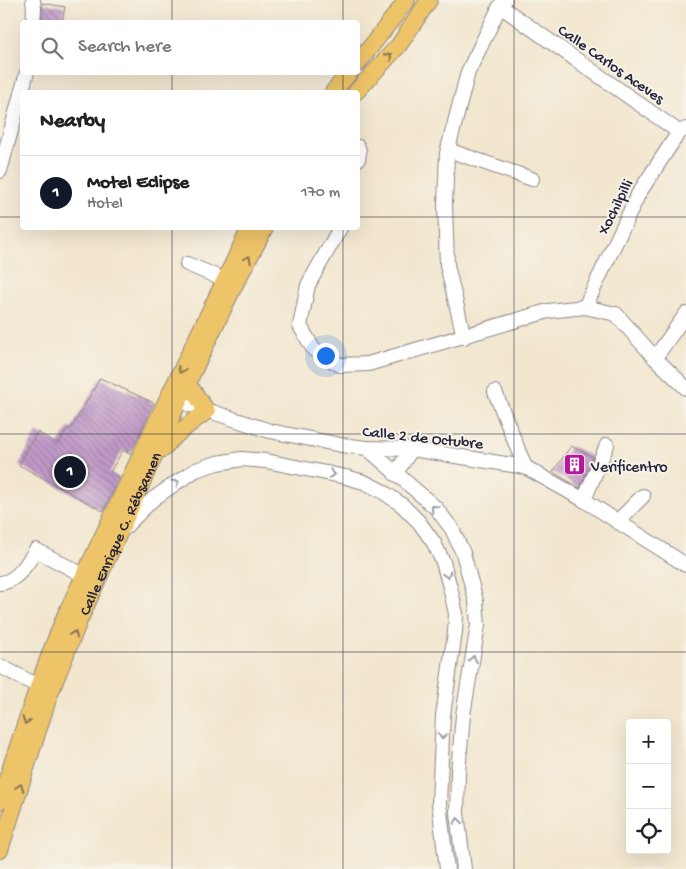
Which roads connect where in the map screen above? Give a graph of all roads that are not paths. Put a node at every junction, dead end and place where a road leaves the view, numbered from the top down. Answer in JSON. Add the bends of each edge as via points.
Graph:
{"nodes":[{"id":1,"x":33,"y":0,"type":"edge"},
{"id":2,"x":407,"y":0,"type":"edge"},
{"id":3,"x":429,"y":0,"type":"edge"},
{"id":4,"x":503,"y":3,"type":"edge"},
{"id":5,"x":33,"y":20,"type":"edge"},
{"id":6,"x":360,"y":60,"type":"edge"},
{"id":7,"x":26,"y":75,"type":"edge"},
{"id":8,"x":347,"y":75,"type":"edge"},
{"id":9,"x":22,"y":90,"type":"edge"},
{"id":10,"x":335,"y":90,"type":"edge"},
{"id":11,"x":358,"y":90,"type":"edge"},
{"id":12,"x":20,"y":98,"type":"edge"},
{"id":13,"x":683,"y":131,"type":"edge"},
{"id":14,"x":448,"y":150,"type":"junction"},
{"id":15,"x":0,"y":171,"type":"edge"},
{"id":16,"x":532,"y":179,"type":"dead end"},
{"id":17,"x":249,"y":230,"type":"edge"},
{"id":18,"x":264,"y":230,"type":"edge"},
{"id":19,"x":339,"y":230,"type":"edge"},
{"id":20,"x":187,"y":264,"type":"dead end"},
{"id":21,"x":225,"y":280,"type":"junction"},
{"id":22,"x":586,"y":307,"type":"junction"},
{"id":23,"x":686,"y":314,"type":"edge"},
{"id":24,"x":464,"y":337,"type":"junction"},
{"id":25,"x":655,"y":358,"type":"junction"},
{"id":26,"x":188,"y":384,"type":"junction"},
{"id":27,"x":686,"y":388,"type":"edge"},
{"id":28,"x":495,"y":392,"type":"dead end"},
{"id":29,"x":172,"y":403,"type":"junction"},
{"id":30,"x":207,"y":411,"type":"junction"},
{"id":31,"x":607,"y":445,"type":"dead end"},
{"id":32,"x":367,"y":448,"type":"junction"},
{"id":33,"x":412,"y":450,"type":"junction"},
{"id":34,"x":152,"y":463,"type":"junction"},
{"id":35,"x":525,"y":467,"type":"junction"},
{"id":36,"x":395,"y":474,"type":"junction"},
{"id":37,"x":643,"y":496,"type":"dead end"},
{"id":38,"x":584,"y":500,"type":"junction"},
{"id":39,"x":617,"y":522,"type":"junction"},
{"id":40,"x":118,"y":534,"type":"junction"},
{"id":41,"x":686,"y":565,"type":"edge"},
{"id":42,"x":85,"y":576,"type":"junction"},
{"id":43,"x":0,"y":583,"type":"edge"},
{"id":44,"x":0,"y":666,"type":"edge"},
{"id":45,"x":38,"y":686,"type":"junction"},
{"id":46,"x":440,"y":782,"type":"junction"},
{"id":47,"x":458,"y":782,"type":"junction"},
{"id":48,"x":0,"y":801,"type":"edge"},
{"id":49,"x":0,"y":850,"type":"edge"},
{"id":50,"x":447,"y":869,"type":"edge"},
{"id":51,"x":464,"y":869,"type":"edge"}],
"edges":[{"from":1,"to":5,"type":"street"},
{"from":2,"to":6,"type":"main road"},
{"from":11,"to":3,"type":"main road","one_way":true,"via":[[399,45]]},
{"from":4,"to":13,"type":"street","name":"Calle Carlos Aceves"},
{"from":4,"to":14,"type":"street","via":[[468,72]]},
{"from":7,"to":9,"type":"street"},
{"from":8,"to":10,"type":"main road"},
{"from":12,"to":15,"type":"street"},
{"from":13,"to":22,"type":"street","name":"Xochilpilli","via":[[639,193]]},
{"from":14,"to":16,"type":"street"},
{"from":14,"to":24,"type":"street","via":[[445,204],[447,265]]},
{"from":17,"to":21,"type":"main road","name":"Calle Enrique C. Rébsamen"},
{"from":26,"to":18,"type":"main road","name":"Calle Enrique C. Rébsamen","one_way":true},
{"from":19,"to":24,"type":"street","via":[[308,285],[300,326],[314,350],[340,365],[368,364]]},
{"from":20,"to":21,"type":"street"},
{"from":21,"to":29,"type":"main road","name":"Calle Enrique C. Rébsamen","one_way":true},
{"from":22,"to":24,"type":"street","via":[[548,311]]},
{"from":22,"to":25,"type":"street","via":[[616,314]]},
{"from":23,"to":25,"type":"street"},
{"from":25,"to":27,"type":"street"},
{"from":26,"to":29,"type":"main road","name":"Calle Enrique C. Rébsamen"},
{"from":26,"to":30,"type":"main road"},
{"from":28,"to":35,"type":"street"},
{"from":29,"to":30,"type":"street","name":"Calle 2 de Octubre"},
{"from":29,"to":34,"type":"main road","name":"Calle Enrique C. Rébsamen"},
{"from":29,"to":42,"type":"main road","name":"Calle Enrique C. Rébsamen"},
{"from":30,"to":32,"type":"street","name":"Calle 2 de Octubre","via":[[270,431],[341,446]]},
{"from":30,"to":34,"type":"main road","via":[[168,443]]},
{"from":31,"to":38,"type":"street"},
{"from":32,"to":33,"type":"street","name":"Calle 2 de Octubre"},
{"from":32,"to":36,"type":"street"},
{"from":33,"to":35,"type":"street","name":"Calle 2 de Octubre"},
{"from":33,"to":36,"type":"street"},
{"from":34,"to":40,"type":"main road","name":"Calle Enrique C. Rébsamen"},
{"from":35,"to":38,"type":"street","name":"Calle 2 de Octubre"},
{"from":47,"to":36,"type":"street","one_way":true,"via":[[462,715],[478,625],[476,601],[463,553],[452,529],[436,508]]},
{"from":37,"to":39,"type":"street"},
{"from":38,"to":39,"type":"street","name":"Calle 2 de Octubre"},
{"from":39,"to":41,"type":"street","name":"Calle 2 de Octubre"},
{"from":40,"to":46,"type":"street","one_way":true,"via":[[154,499],[196,470],[217,462],[242,459],[364,482],[402,505],[434,543],[443,562],[456,614],[443,715]]},
{"from":49,"to":40,"type":"main road","name":"Calle Enrique C. Rébsamen","one_way":true,"via":[[49,696]]},
{"from":42,"to":43,"type":"street","via":[[36,550],[18,575]]},
{"from":42,"to":45,"type":"main road","name":"Calle Enrique C. Rébsamen"},
{"from":44,"to":45,"type":"street"},
{"from":45,"to":48,"type":"main road","name":"Calle Enrique C. Rébsamen","one_way":true},
{"from":46,"to":47,"type":"street"},
{"from":46,"to":50,"type":"street","via":[[439,802]]},
{"from":51,"to":47,"type":"street","one_way":true,"via":[[457,813]]}]}
